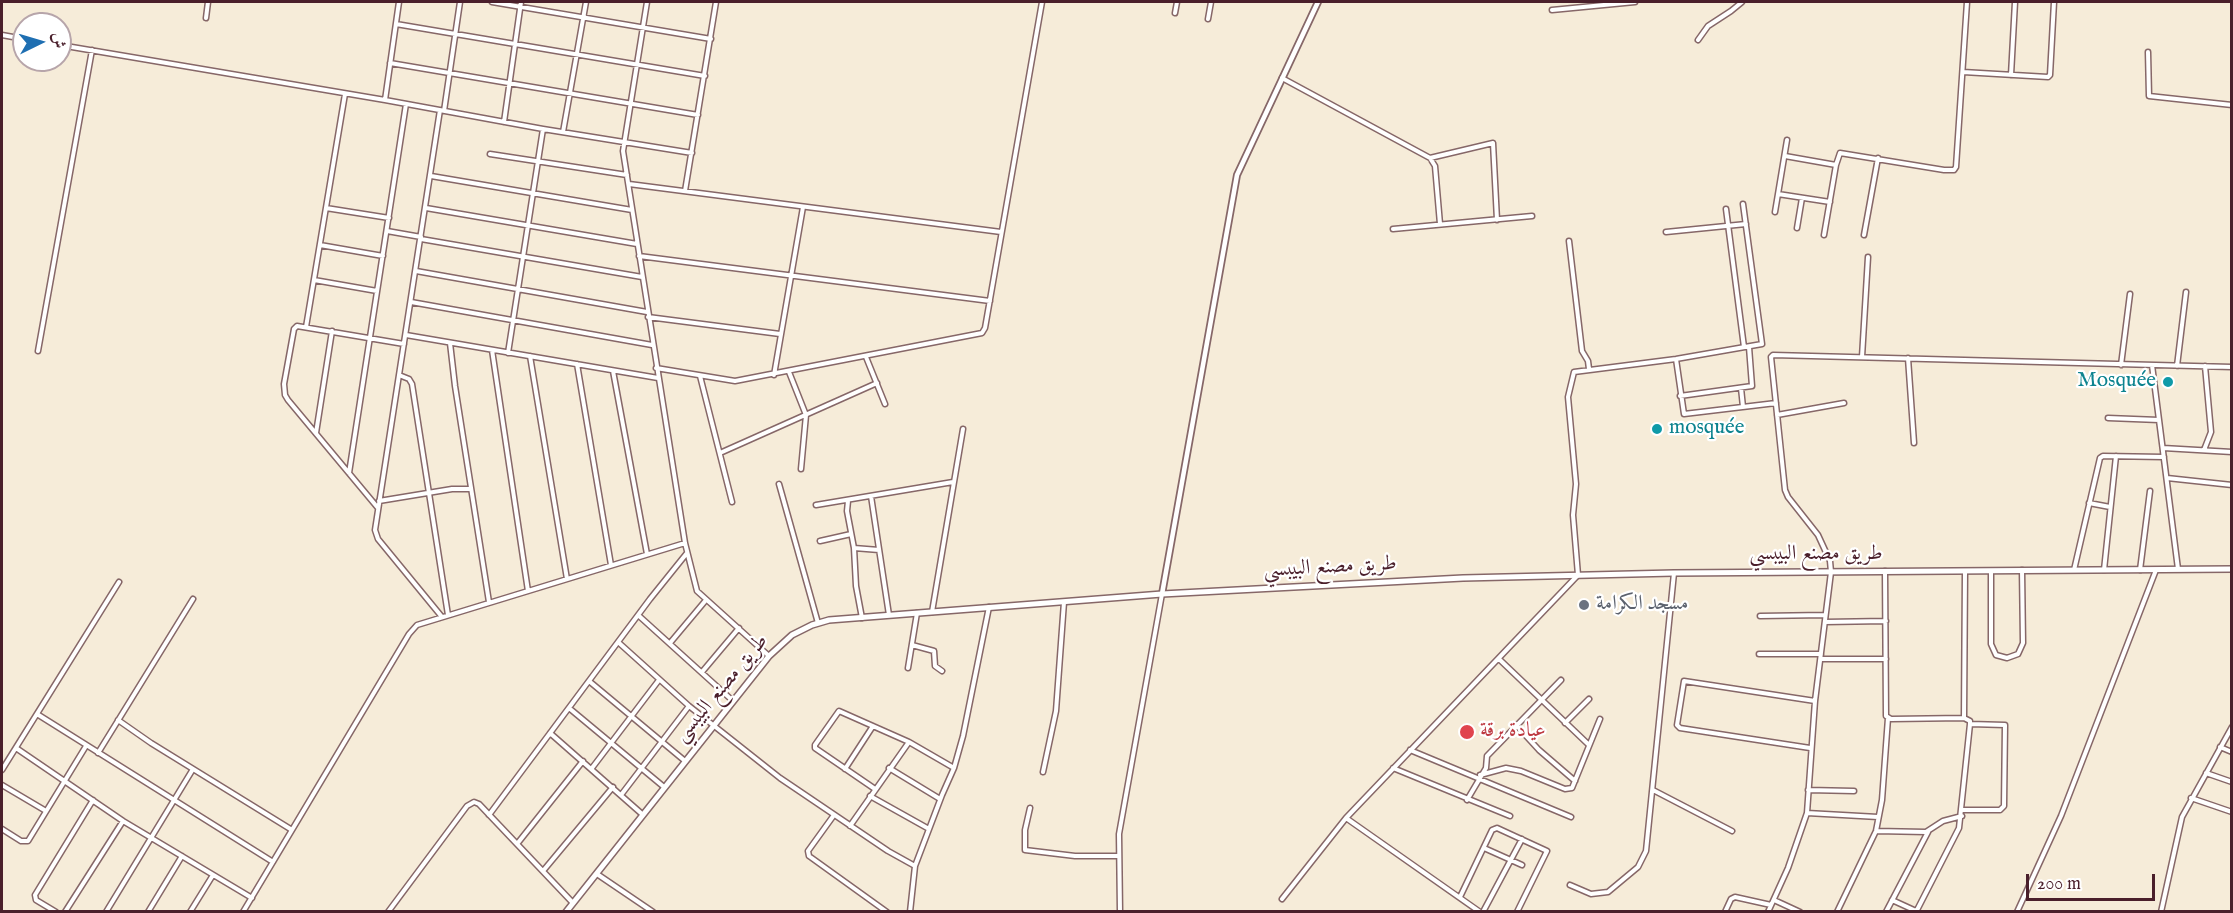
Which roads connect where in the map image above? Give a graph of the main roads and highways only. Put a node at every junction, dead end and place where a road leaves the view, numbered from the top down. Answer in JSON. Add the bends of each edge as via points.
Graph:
{"nodes":[{"id":1,"x":2232,"y":568,"type":"edge"},
{"id":2,"x":566,"y":912,"type":"edge"}],
"edges":[{"from":1,"to":2,"type":"main road","name":"طريق مصنع البيبسي","via":[[1578,574],[1440,579],[1162,594],[818,623],[792,635],[769,656]]}]}
